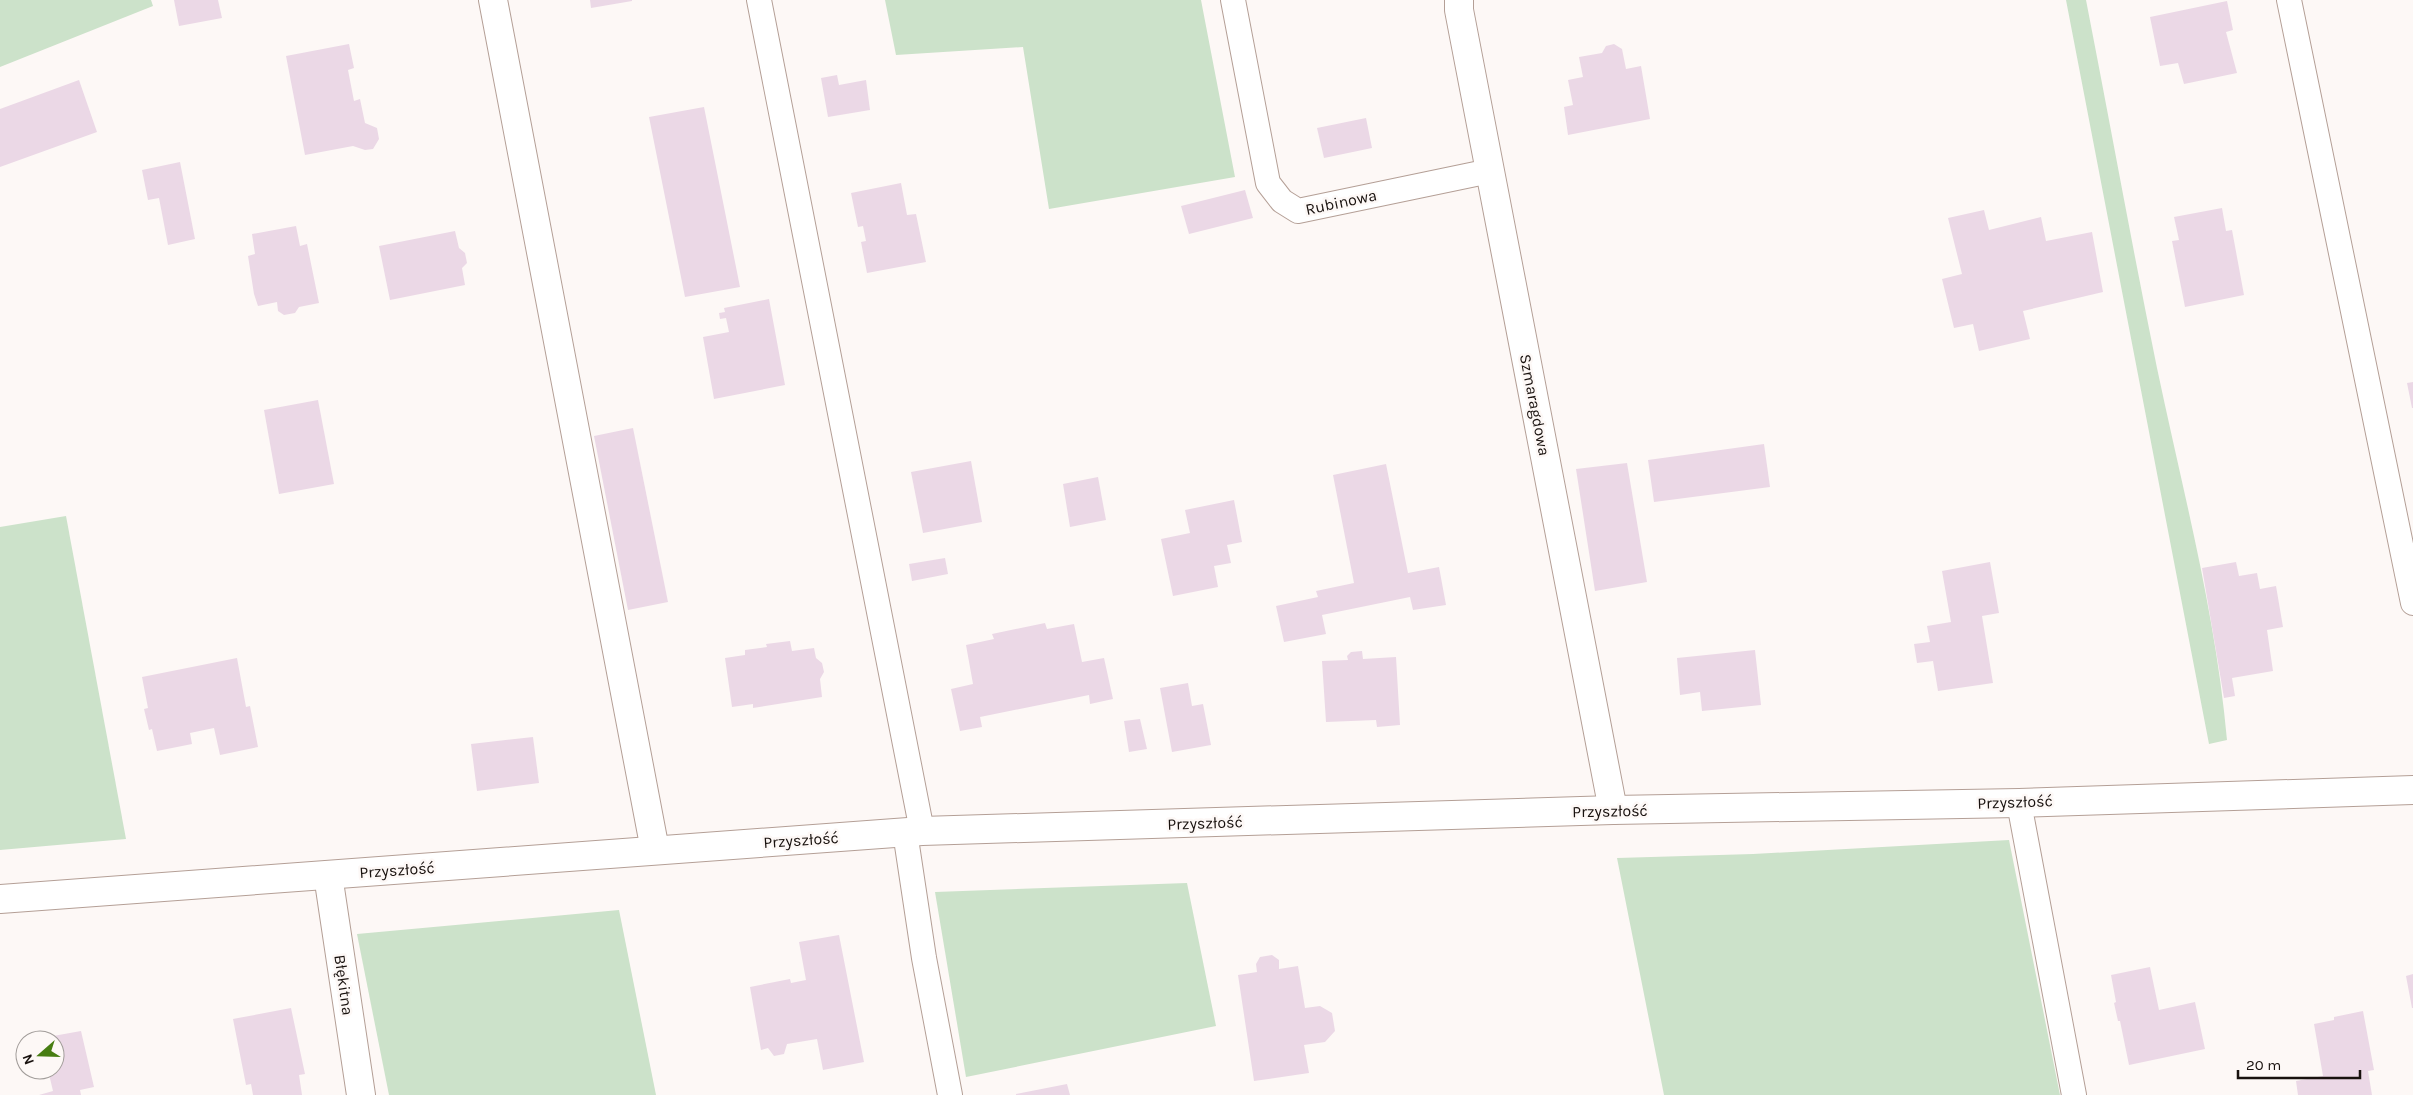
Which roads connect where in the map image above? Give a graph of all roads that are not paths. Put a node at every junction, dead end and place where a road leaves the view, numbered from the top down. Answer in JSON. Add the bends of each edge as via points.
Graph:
{"nodes":[{"id":1,"x":493,"y":0,"type":"edge"},
{"id":2,"x":759,"y":0,"type":"edge"},
{"id":3,"x":1233,"y":0,"type":"edge"},
{"id":4,"x":1459,"y":0,"type":"edge"},
{"id":5,"x":2289,"y":0,"type":"edge"},
{"id":6,"x":1490,"y":171,"type":"junction"},
{"id":7,"x":2413,"y":603,"type":"edge"},
{"id":8,"x":2413,"y":790,"type":"edge"},
{"id":9,"x":2018,"y":803,"type":"junction"},
{"id":10,"x":1613,"y":810,"type":"junction"},
{"id":11,"x":914,"y":831,"type":"junction"},
{"id":12,"x":655,"y":850,"type":"junction"},
{"id":13,"x":328,"y":875,"type":"junction"},
{"id":14,"x":0,"y":899,"type":"edge"},
{"id":15,"x":361,"y":1095,"type":"edge"},
{"id":16,"x":950,"y":1095,"type":"edge"},
{"id":17,"x":2074,"y":1095,"type":"edge"}],
"edges":[{"from":1,"to":12,"type":"street"},
{"from":2,"to":11,"type":"lane"},
{"from":3,"to":6,"type":"lane","name":"Rubinowa","via":[[1268,183],[1282,201],[1298,211]]},
{"from":4,"to":6,"type":"street","name":"Szmaragdowa"},
{"from":5,"to":7,"type":"lane"},
{"from":6,"to":10,"type":"street","name":"Szmaragdowa"},
{"from":8,"to":9,"type":"street","name":"Przyszłość"},
{"from":9,"to":10,"type":"street","name":"Przyszłość"},
{"from":9,"to":17,"type":"lane"},
{"from":10,"to":11,"type":"street","name":"Przyszłość"},
{"from":11,"to":12,"type":"street","name":"Przyszłość"},
{"from":11,"to":16,"type":"lane","via":[[924,958]]},
{"from":12,"to":13,"type":"street","name":"Przyszłość"},
{"from":13,"to":14,"type":"street","name":"Przyszłość"},
{"from":13,"to":15,"type":"street","name":"Błękitna"}]}
